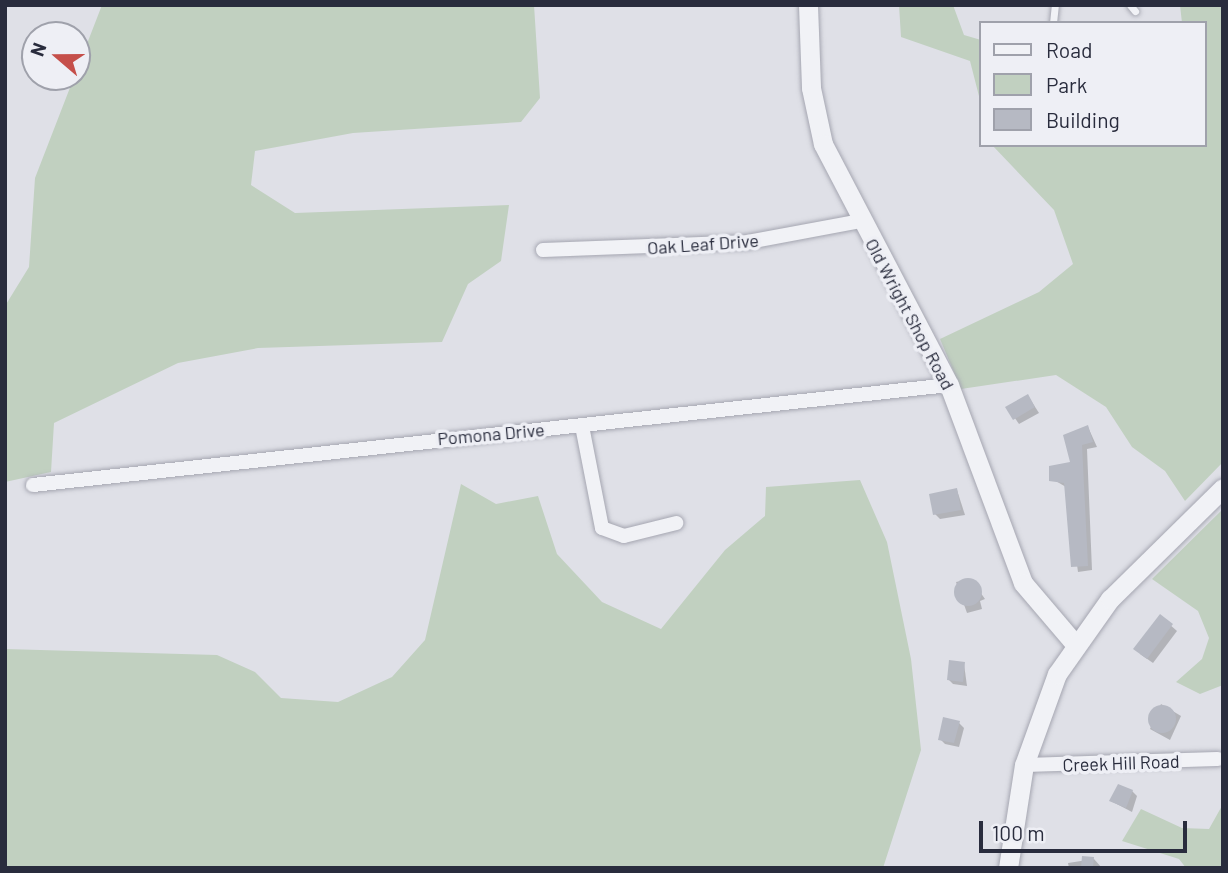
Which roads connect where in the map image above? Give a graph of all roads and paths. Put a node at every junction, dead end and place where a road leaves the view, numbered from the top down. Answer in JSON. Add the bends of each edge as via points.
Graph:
{"nodes":[{"id":1,"x":808,"y":5,"type":"edge"},
{"id":2,"x":860,"y":221,"type":"junction"},
{"id":3,"x":543,"y":250,"type":"dead end"},
{"id":4,"x":949,"y":385,"type":"junction"},
{"id":5,"x":582,"y":426,"type":"junction"},
{"id":6,"x":33,"y":485,"type":"dead end"},
{"id":7,"x":1223,"y":488,"type":"edge"},
{"id":8,"x":676,"y":523,"type":"dead end"},
{"id":9,"x":1075,"y":644,"type":"junction"},
{"id":10,"x":1218,"y":758,"type":"dead end"},
{"id":11,"x":1024,"y":765,"type":"junction"},
{"id":12,"x":1008,"y":868,"type":"edge"}],
"edges":[{"from":1,"to":2,"type":"street","name":"Old Wright Shop Road","via":[[815,114]]},
{"from":2,"to":3,"type":"street","name":"Oak Leaf Drive","via":[[748,242]]},
{"from":2,"to":4,"type":"street","name":"Old Wright Shop Road"},
{"from":4,"to":5,"type":"street","name":"Pomona Drive"},
{"from":4,"to":9,"type":"street","name":"Old Wright Shop Road","via":[[1023,583]]},
{"from":5,"to":6,"type":"street","name":"Pomona Drive"},
{"from":5,"to":8,"type":"street","via":[[601,528],[624,536]]},
{"from":7,"to":9,"type":"street","via":[[1110,599]]},
{"from":9,"to":11,"type":"street","via":[[1045,699]]},
{"from":10,"to":11,"type":"street","name":"Creek Hill Road"},
{"from":11,"to":12,"type":"street"}]}
